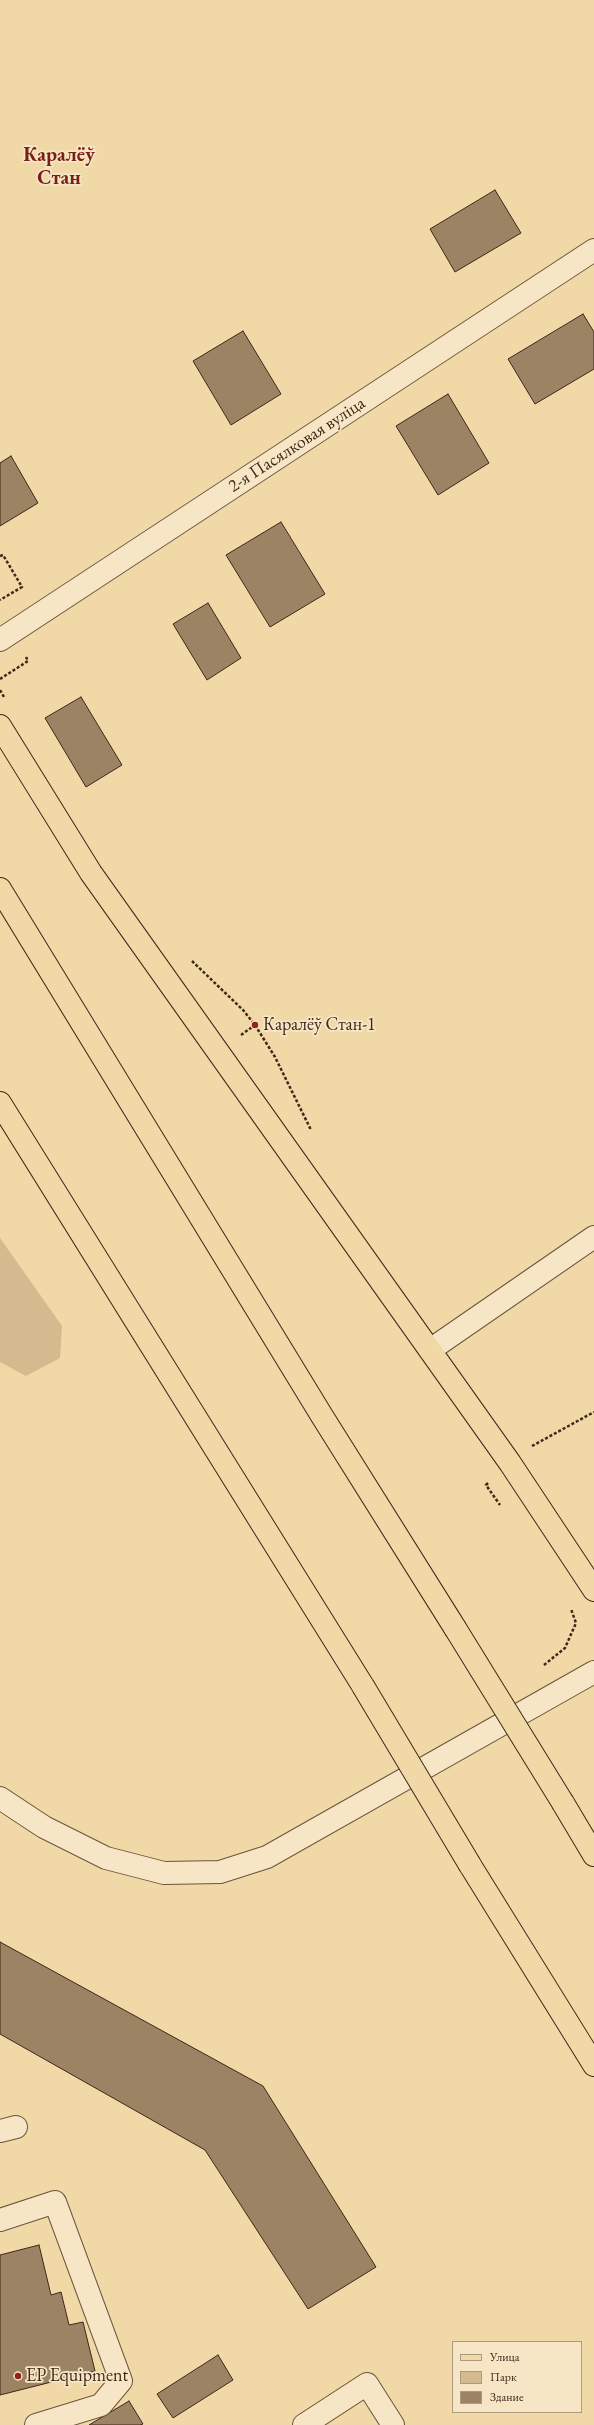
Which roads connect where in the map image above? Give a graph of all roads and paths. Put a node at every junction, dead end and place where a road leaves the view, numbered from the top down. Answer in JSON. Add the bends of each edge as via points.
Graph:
{"nodes":[{"id":1,"x":594,"y":250,"type":"edge"},
{"id":2,"x":0,"y":556,"type":"edge"},
{"id":3,"x":0,"y":600,"type":"edge"},
{"id":4,"x":0,"y":640,"type":"edge"},
{"id":5,"x":28,"y":661,"type":"dead end"},
{"id":6,"x":0,"y":679,"type":"edge"},
{"id":7,"x":0,"y":726,"type":"edge"},
{"id":8,"x":0,"y":888,"type":"edge"},
{"id":9,"x":0,"y":1103,"type":"edge"},
{"id":10,"x":594,"y":1237,"type":"edge"},
{"id":11,"x":430,"y":1350,"type":"junction"},
{"id":12,"x":594,"y":1412,"type":"edge"},
{"id":13,"x":528,"y":1448,"type":"dead end"},
{"id":14,"x":490,"y":1481,"type":"dead end"},
{"id":15,"x":505,"y":1511,"type":"dead end"},
{"id":16,"x":594,"y":1590,"type":"edge"},
{"id":17,"x":569,"y":1601,"type":"dead end"},
{"id":18,"x":540,"y":1668,"type":"dead end"},
{"id":19,"x":594,"y":1672,"type":"edge"},
{"id":20,"x":0,"y":1798,"type":"edge"},
{"id":21,"x":594,"y":1855,"type":"edge"},
{"id":22,"x":594,"y":2065,"type":"edge"},
{"id":23,"x":0,"y":2220,"type":"edge"},
{"id":24,"x":36,"y":2425,"type":"edge"},
{"id":25,"x":304,"y":2425,"type":"edge"},
{"id":26,"x":393,"y":2425,"type":"edge"}],
"edges":[{"from":1,"to":4,"type":"street","name":"2-я Пасялковая вуліца"},
{"from":2,"to":3,"type":"path","via":[[3,555],[22,587]]},
{"from":5,"to":6,"type":"path"},
{"from":7,"to":11,"type":"main road","via":[[91,873]]},
{"from":8,"to":21,"type":"main road","bridge":true},
{"from":9,"to":22,"type":"main road","bridge":true,"via":[[363,1686]]},
{"from":10,"to":11,"type":"street"},
{"from":11,"to":16,"type":"main road","via":[[510,1463]]},
{"from":12,"to":13,"type":"path"},
{"from":14,"to":15,"type":"path","via":[[486,1485]]},
{"from":17,"to":18,"type":"path","via":[[576,1623],[565,1648]]},
{"from":19,"to":20,"type":"street","via":[[267,1857],[220,1872],[164,1873],[106,1858],[44,1827]]},
{"from":23,"to":24,"type":"street","via":[[55,2202],[121,2381],[101,2405]]},
{"from":25,"to":26,"type":"street","via":[[367,2384]]}]}
